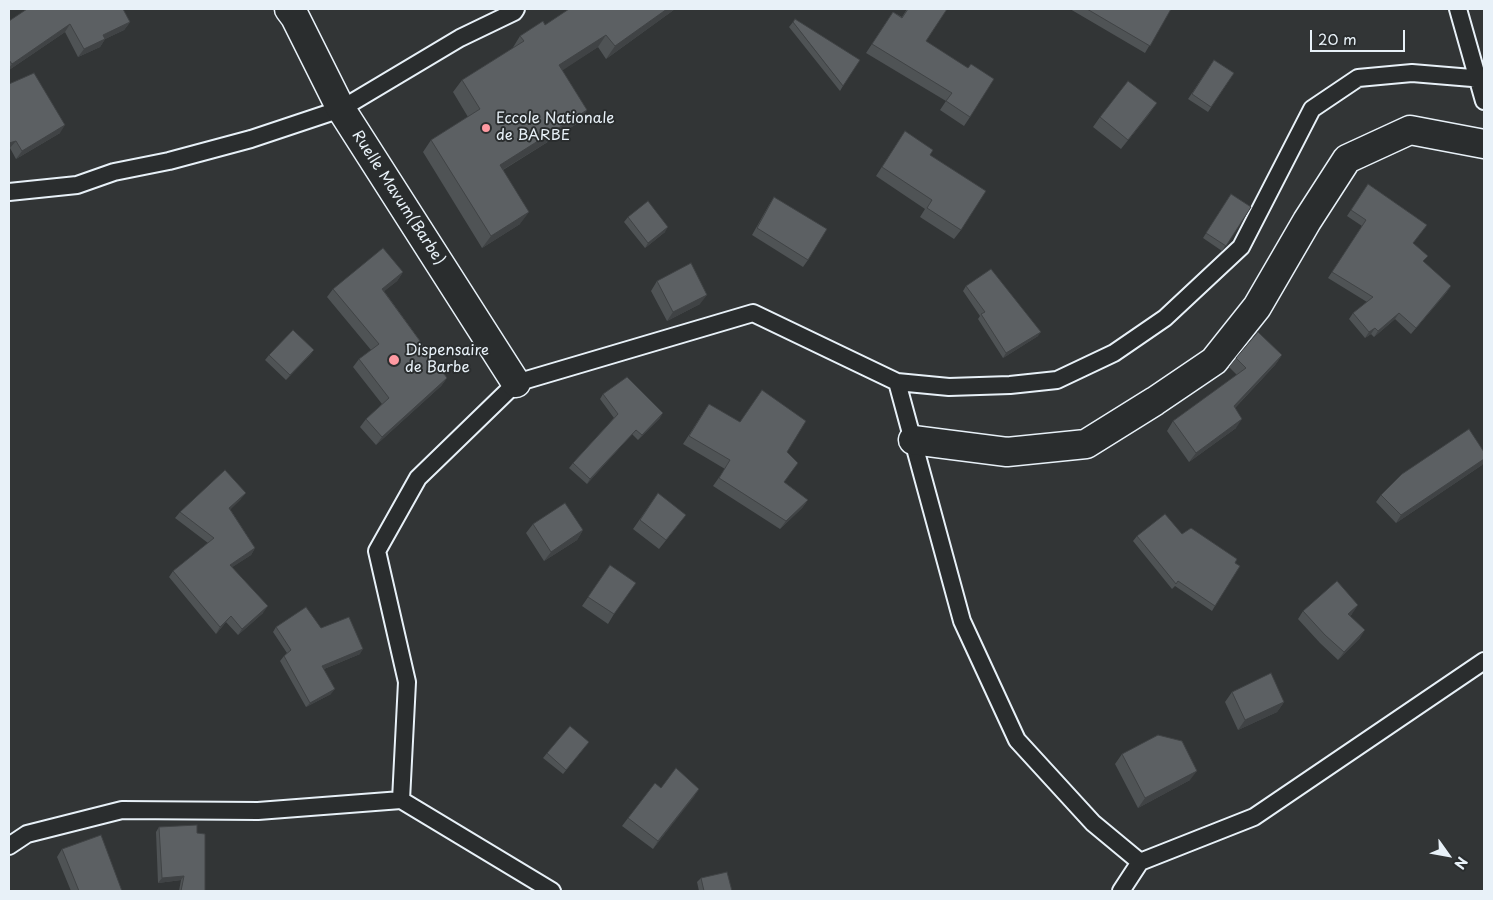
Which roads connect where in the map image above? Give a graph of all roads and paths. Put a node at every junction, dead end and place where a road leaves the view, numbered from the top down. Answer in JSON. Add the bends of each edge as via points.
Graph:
{"nodes":[{"id":1,"x":289,"y":9,"type":"edge"},
{"id":2,"x":516,"y":9,"type":"edge"},
{"id":3,"x":1458,"y":9,"type":"edge"},
{"id":4,"x":1480,"y":79,"type":"edge"},
{"id":5,"x":1484,"y":101,"type":"edge"},
{"id":6,"x":341,"y":108,"type":"junction"},
{"id":7,"x":1484,"y":144,"type":"edge"},
{"id":8,"x":9,"y":192,"type":"edge"},
{"id":9,"x":897,"y":382,"type":"junction"},
{"id":10,"x":516,"y":383,"type":"junction"},
{"id":11,"x":913,"y":440,"type":"junction"},
{"id":12,"x":1484,"y":661,"type":"edge"},
{"id":13,"x":401,"y":800,"type":"junction"},
{"id":14,"x":9,"y":846,"type":"edge"},
{"id":15,"x":1140,"y":862,"type":"junction"},
{"id":16,"x":552,"y":891,"type":"edge"},
{"id":17,"x":1121,"y":891,"type":"edge"}],
"edges":[{"from":1,"to":6,"type":"street","name":"Ruelle Mavum(Barbe)"},
{"from":2,"to":6,"type":"lane"},
{"from":3,"to":4,"type":"lane"},
{"from":4,"to":5,"type":"lane"},
{"from":4,"to":9,"type":"lane","via":[[1412,73],[1358,78],[1312,109],[1241,247],[1165,318],[1114,353],[1057,380],[949,387]]},
{"from":6,"to":8,"type":"lane","via":[[251,139],[114,172],[77,185]]},
{"from":6,"to":10,"type":"street","name":"Ruelle Mavum(Barbe)"},
{"from":7,"to":11,"type":"street","via":[[1410,130],[1347,159],[1257,307],[1214,361],[1086,444],[1007,452]]},
{"from":9,"to":10,"type":"lane","via":[[754,313]]},
{"from":9,"to":11,"type":"lane"},
{"from":10,"to":13,"type":"lane","via":[[418,478],[377,551],[407,682]]},
{"from":11,"to":15,"type":"lane","via":[[962,621],[1017,740],[1093,823]]},
{"from":12,"to":15,"type":"lane","via":[[1254,817]]},
{"from":13,"to":14,"type":"lane","via":[[258,811],[122,810],[27,834]]},
{"from":13,"to":16,"type":"lane"},
{"from":15,"to":17,"type":"lane"}]}
